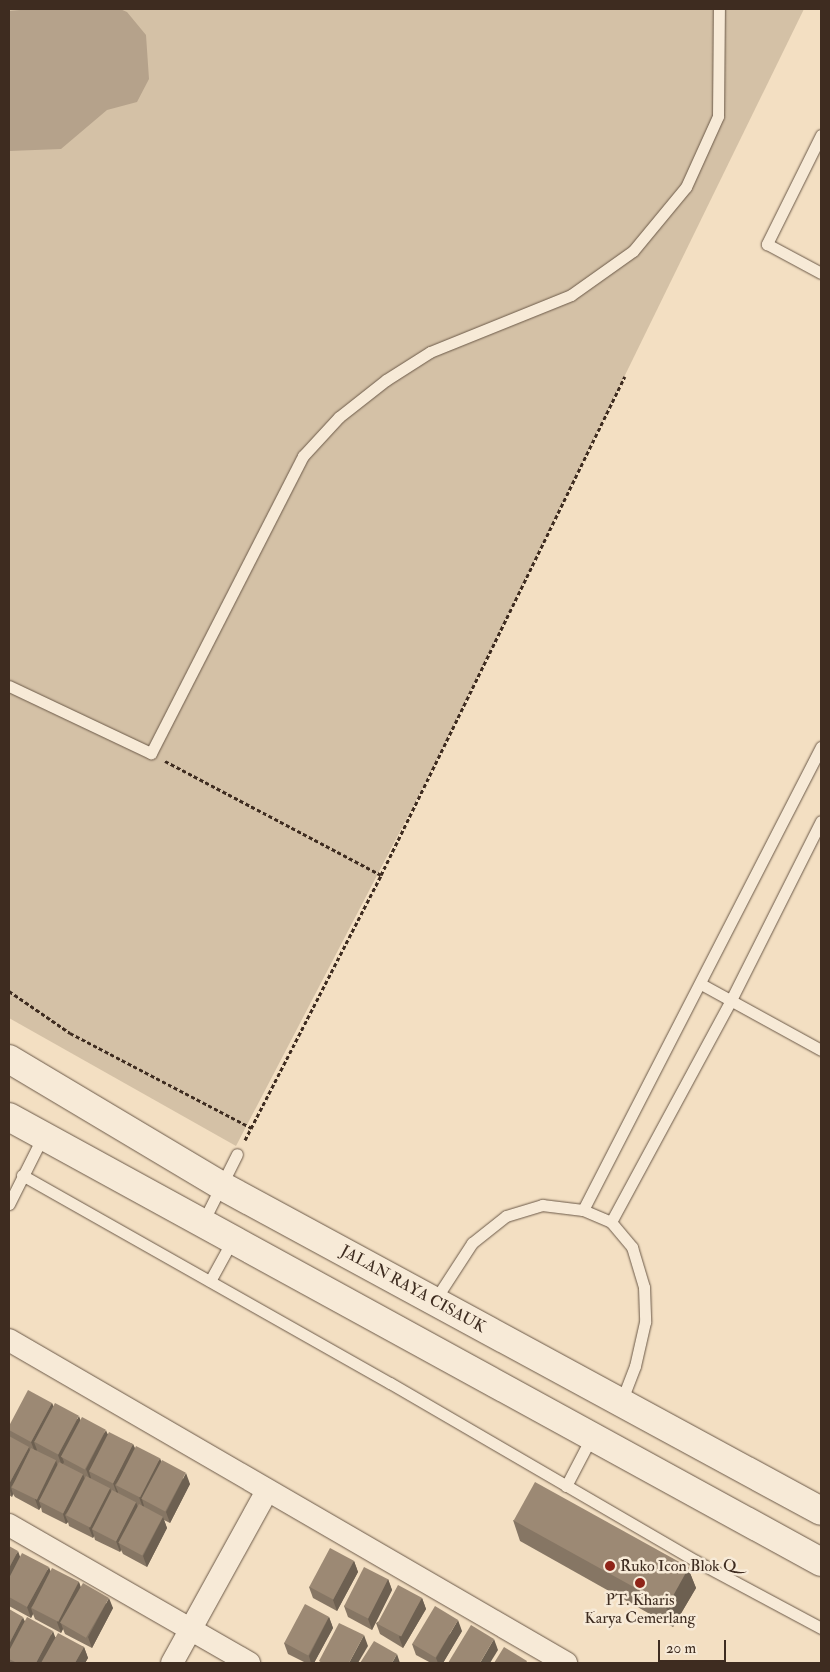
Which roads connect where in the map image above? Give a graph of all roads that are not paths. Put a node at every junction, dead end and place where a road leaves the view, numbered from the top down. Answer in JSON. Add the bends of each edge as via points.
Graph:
{"nodes":[{"id":1,"x":719,"y":9,"type":"edge"},
{"id":2,"x":821,"y":135,"type":"edge"},
{"id":3,"x":821,"y":272,"type":"edge"},
{"id":4,"x":9,"y":686,"type":"edge"},
{"id":5,"x":821,"y":747,"type":"edge"},
{"id":6,"x":821,"y":821,"type":"edge"},
{"id":7,"x":700,"y":984,"type":"junction"},
{"id":8,"x":731,"y":1000,"type":"junction"},
{"id":9,"x":821,"y":1050,"type":"edge"},
{"id":10,"x":9,"y":1058,"type":"edge"},
{"id":11,"x":9,"y":1117,"type":"edge"},
{"id":12,"x":44,"y":1136,"type":"junction"},
{"id":13,"x":237,"y":1154,"type":"road end"},
{"id":14,"x":22,"y":1175,"type":"junction"},
{"id":15,"x":222,"y":1186,"type":"junction"},
{"id":16,"x":9,"y":1204,"type":"edge"},
{"id":17,"x":583,"y":1210,"type":"junction"},
{"id":18,"x":611,"y":1222,"type":"junction"},
{"id":19,"x":202,"y":1224,"type":"junction"},
{"id":20,"x":233,"y":1238,"type":"junction"},
{"id":21,"x":210,"y":1281,"type":"junction"},
{"id":22,"x":435,"y":1300,"type":"junction"},
{"id":23,"x":9,"y":1340,"type":"edge"},
{"id":24,"x":621,"y":1403,"type":"junction"},
{"id":25,"x":592,"y":1438,"type":"junction"},
{"id":26,"x":566,"y":1486,"type":"junction"},
{"id":27,"x":267,"y":1491,"type":"junction"},
{"id":28,"x":821,"y":1511,"type":"edge"},
{"id":29,"x":9,"y":1525,"type":"edge"},
{"id":30,"x":821,"y":1562,"type":"edge"},
{"id":31,"x":821,"y":1628,"type":"edge"},
{"id":32,"x":191,"y":1630,"type":"junction"},
{"id":33,"x":172,"y":1663,"type":"edge"},
{"id":34,"x":249,"y":1663,"type":"edge"},
{"id":35,"x":566,"y":1663,"type":"edge"}],
"edges":[{"from":1,"to":4,"type":"lane","via":[[718,116],[686,187],[633,251],[571,295],[430,352],[386,380],[339,417],[303,456],[151,753]]},
{"from":2,"to":3,"type":"lane","via":[[767,244]]},
{"from":5,"to":7,"type":"lane"},
{"from":6,"to":8,"type":"lane"},
{"from":7,"to":8,"type":"lane"},
{"from":7,"to":17,"type":"lane"},
{"from":8,"to":9,"type":"lane"},
{"from":8,"to":18,"type":"lane"},
{"from":10,"to":15,"type":"main road","name":"JALAN RAYA CISAUK"},
{"from":11,"to":12,"type":"main road"},
{"from":12,"to":14,"type":"lane"},
{"from":12,"to":19,"type":"main road"},
{"from":13,"to":15,"type":"lane"},
{"from":14,"to":16,"type":"lane"},
{"from":14,"to":21,"type":"lane"},
{"from":15,"to":19,"type":"lane"},
{"from":15,"to":22,"type":"main road","name":"JALAN RAYA CISAUK"},
{"from":17,"to":18,"type":"lane"},
{"from":17,"to":22,"type":"lane","via":[[542,1205],[506,1216],[472,1242]]},
{"from":18,"to":24,"type":"lane","via":[[632,1247],[644,1287],[645,1322],[635,1366]]},
{"from":19,"to":20,"type":"main road"},
{"from":20,"to":21,"type":"lane"},
{"from":20,"to":25,"type":"main road"},
{"from":21,"to":26,"type":"lane"},
{"from":22,"to":24,"type":"main road","name":"JALAN RAYA CISAUK"},
{"from":23,"to":27,"type":"street"},
{"from":24,"to":28,"type":"main road","name":"JALAN RAYA CISAUK"},
{"from":25,"to":26,"type":"lane"},
{"from":25,"to":30,"type":"main road"},
{"from":26,"to":31,"type":"lane"},
{"from":27,"to":32,"type":"street"},
{"from":27,"to":35,"type":"street"},
{"from":29,"to":32,"type":"street"},
{"from":32,"to":33,"type":"street"},
{"from":32,"to":34,"type":"street"}]}
